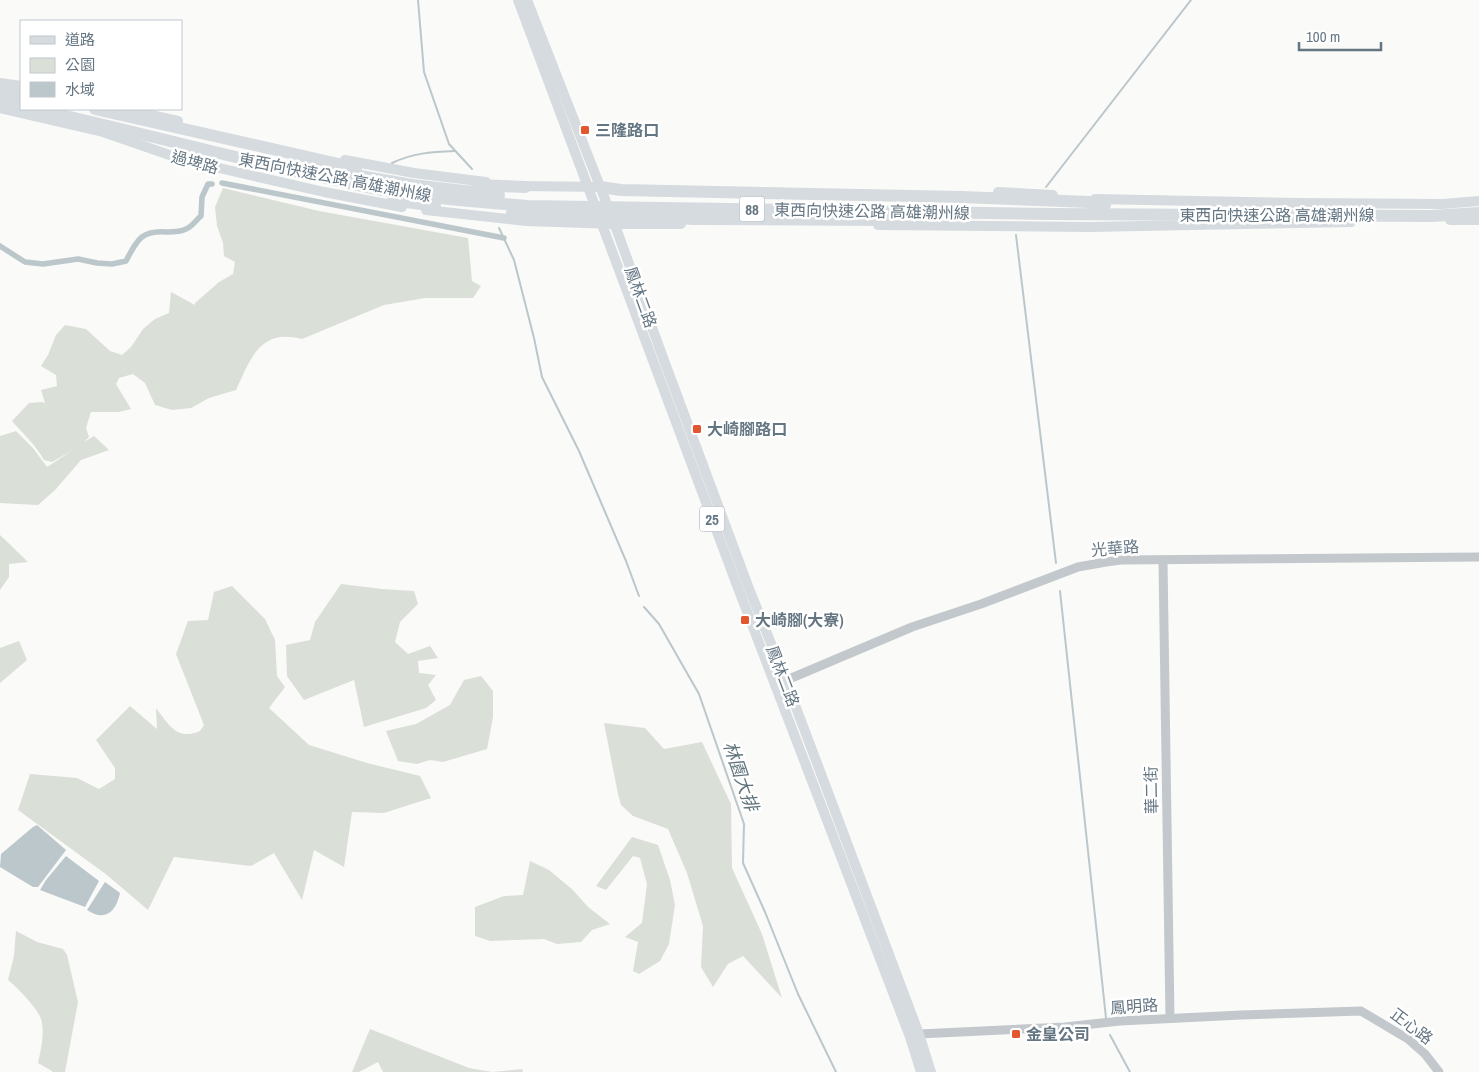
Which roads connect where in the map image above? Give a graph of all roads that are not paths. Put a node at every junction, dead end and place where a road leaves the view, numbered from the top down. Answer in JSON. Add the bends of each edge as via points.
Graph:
{"nodes":[{"id":1,"x":518,"y":0,"type":"edge"},
{"id":2,"x":527,"y":0,"type":"edge"},
{"id":3,"x":0,"y":83,"type":"edge"},
{"id":4,"x":20,"y":86,"type":"edge"},
{"id":5,"x":0,"y":91,"type":"edge"},
{"id":6,"x":20,"y":95,"type":"edge"},
{"id":7,"x":0,"y":101,"type":"edge"},
{"id":8,"x":20,"y":106,"type":"edge"},
{"id":9,"x":0,"y":108,"type":"edge"},
{"id":10,"x":41,"y":110,"type":"edge"},
{"id":11,"x":75,"y":110,"type":"edge"},
{"id":12,"x":98,"y":110,"type":"edge"},
{"id":13,"x":128,"y":110,"type":"edge"},
{"id":14,"x":105,"y":124,"type":"junction"},
{"id":15,"x":525,"y":187,"type":"junction"},
{"id":16,"x":594,"y":187,"type":"junction"},
{"id":17,"x":1479,"y":201,"type":"edge"},
{"id":18,"x":1105,"y":205,"type":"junction"},
{"id":19,"x":1479,"y":206,"type":"edge"},
{"id":20,"x":1479,"y":213,"type":"edge"},
{"id":21,"x":1182,"y":214,"type":"junction"},
{"id":22,"x":607,"y":220,"type":"junction"},
{"id":23,"x":1479,"y":220,"type":"edge"},
{"id":24,"x":1479,"y":558,"type":"edge"},
{"id":25,"x":1163,"y":561,"type":"junction"},
{"id":26,"x":786,"y":681,"type":"junction"},
{"id":27,"x":775,"y":685,"type":"junction"},
{"id":28,"x":1361,"y":1011,"type":"joint"},
{"id":29,"x":1170,"y":1018,"type":"junction"},
{"id":30,"x":914,"y":1035,"type":"junction"},
{"id":31,"x":922,"y":1072,"type":"edge"},
{"id":32,"x":931,"y":1072,"type":"edge"},
{"id":33,"x":1439,"y":1072,"type":"edge"}],
"edges":[{"from":1,"to":16,"type":"main road","name":"鳳林二路","number":"25"},
{"from":2,"to":16,"type":"main road","name":"鳳林二路","number":"25"},
{"from":3,"to":4,"type":"main road"},
{"from":5,"to":6,"type":"highway"},
{"from":7,"to":8,"type":"highway"},
{"from":9,"to":22,"type":"main road","name":"過埤路","via":[[104,132],[184,160],[371,202],[526,221]]},
{"from":10,"to":14,"type":"highway","name":"東西向快速公路 高雄潮州線","number":"88"},
{"from":11,"to":18,"type":"highway","name":"東西向快速公路 高雄潮州線","number":"88","via":[[328,170],[526,198]]},
{"from":12,"to":15,"type":"highway","via":[[330,163],[472,185]]},
{"from":13,"to":15,"type":"main road","via":[[414,173]]},
{"from":14,"to":21,"type":"highway","name":"東西向快速公路 高雄潮州線","number":"88","via":[[372,188],[526,206]]},
{"from":14,"to":22,"type":"highway","via":[[241,167],[372,196],[419,204]]},
{"from":15,"to":16,"type":"main road"},
{"from":16,"to":17,"type":"main road","via":[[1029,193],[1108,200],[1433,204]]},
{"from":16,"to":18,"type":"highway","via":[[962,196]]},
{"from":16,"to":22,"type":"main road","name":"鳳林二路","number":"25"},
{"from":18,"to":19,"type":"highway","name":"東西向快速公路 高雄潮州線","number":"88","via":[[1431,209]]},
{"from":20,"to":21,"type":"highway","name":"東西向快速公路 高雄潮州線","number":"88","via":[[1431,216]]},
{"from":21,"to":22,"type":"highway","via":[[1034,219]]},
{"from":22,"to":23,"type":"main road","name":"過埤路","via":[[1089,227]]},
{"from":22,"to":26,"type":"main road","name":"鳳林二路","number":"25"},
{"from":22,"to":27,"type":"main road","name":"鳳林二路","number":"25","via":[[652,359]]},
{"from":24,"to":25,"type":"street","name":"光華路"},
{"from":25,"to":26,"type":"street","name":"光華路","via":[[1121,560],[1078,567],[912,627]]},
{"from":25,"to":29,"type":"street","name":"華二街"},
{"from":26,"to":27,"type":"street","name":"光華路"},
{"from":26,"to":30,"type":"main road","name":"鳳林二路","number":"25"},
{"from":27,"to":30,"type":"main road","name":"鳳林二路","number":"25"},
{"from":28,"to":29,"type":"street","name":"鳳明路"},
{"from":28,"to":33,"type":"street","name":"正心路","via":[[1408,1038],[1426,1054]]},
{"from":29,"to":30,"type":"street","name":"鳳明路"},
{"from":30,"to":31,"type":"main road","name":"鳳林二路","number":"25"},
{"from":30,"to":32,"type":"main road","name":"鳳林二路","number":"25"}]}
